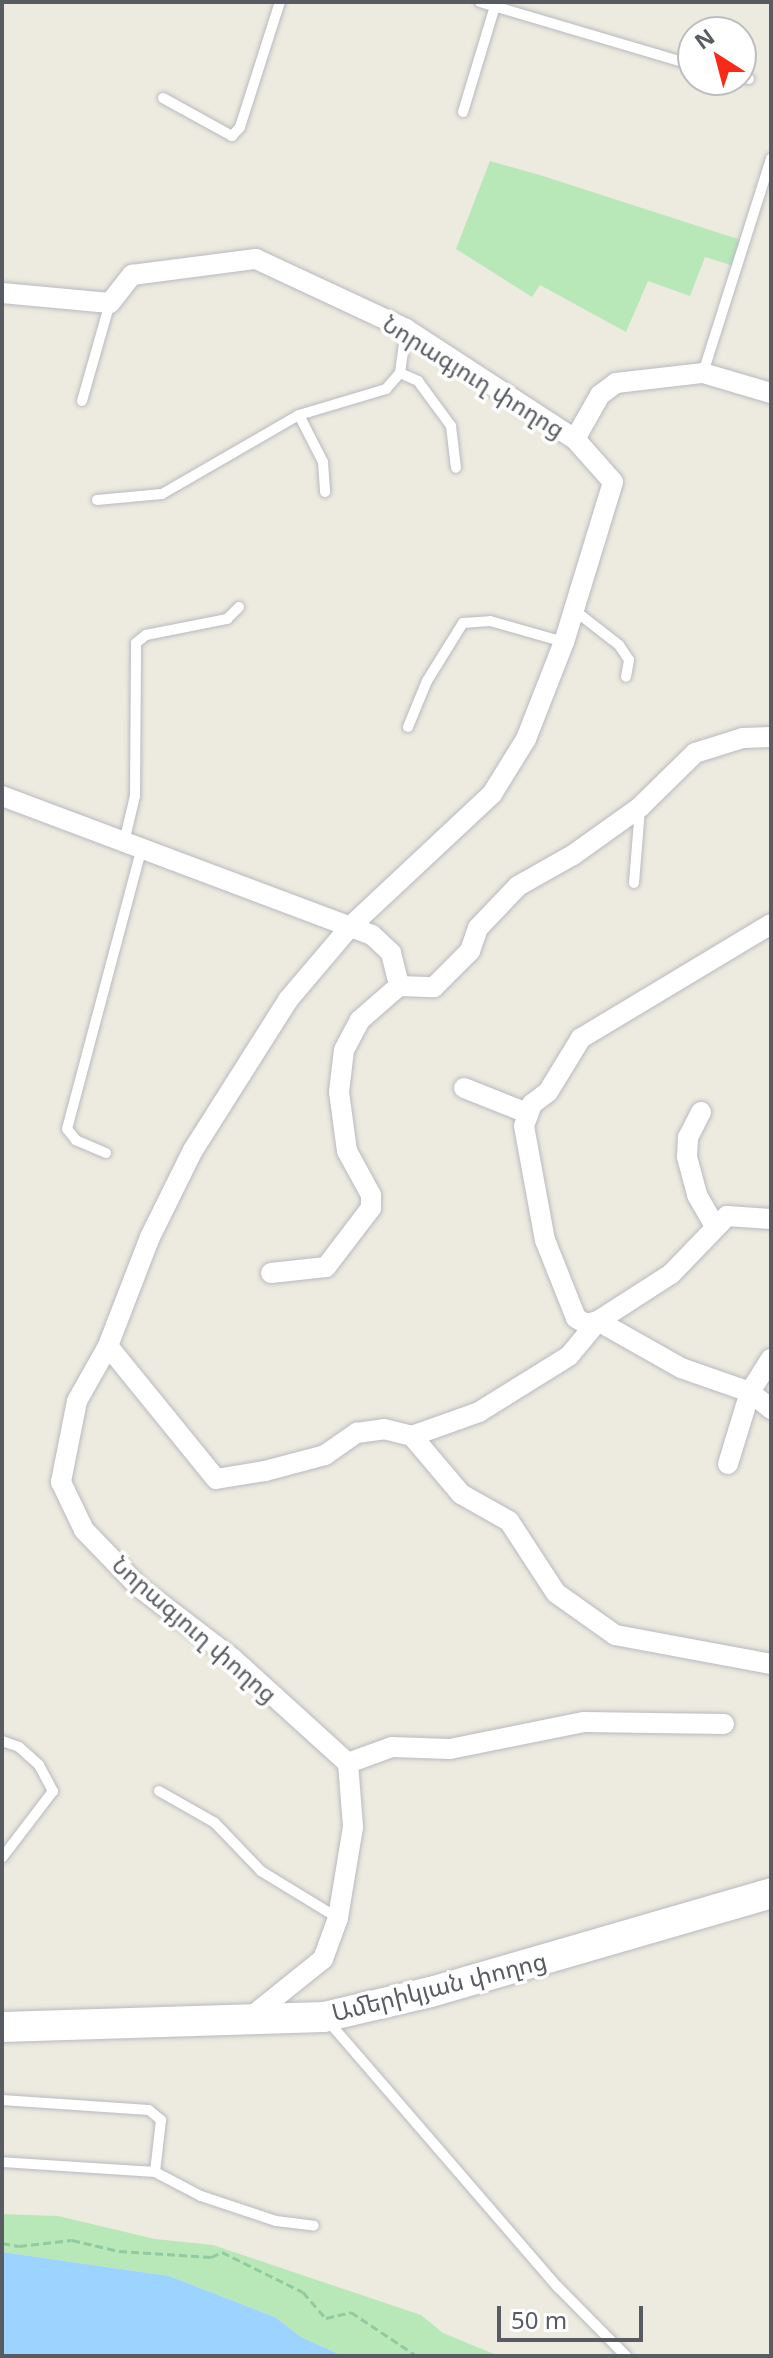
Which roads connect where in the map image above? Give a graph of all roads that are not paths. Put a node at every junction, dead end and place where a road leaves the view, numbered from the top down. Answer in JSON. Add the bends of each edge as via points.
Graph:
{"nodes":[{"id":1,"x":280,"y":2,"type":"edge"},
{"id":2,"x":480,"y":2,"type":"edge"},
{"id":3,"x":495,"y":6,"type":"junction"},
{"id":4,"x":677,"y":60,"type":"edge"},
{"id":5,"x":163,"y":98,"type":"dead end"},
{"id":6,"x":463,"y":112,"type":"dead end"},
{"id":7,"x":771,"y":159,"type":"edge"},
{"id":8,"x":2,"y":293,"type":"edge"},
{"id":9,"x":110,"y":303,"type":"junction"},
{"id":10,"x":406,"y":329,"type":"junction"},
{"id":11,"x":400,"y":373,"type":"junction"},
{"id":12,"x":703,"y":373,"type":"junction"},
{"id":13,"x":771,"y":393,"type":"edge"},
{"id":14,"x":82,"y":401,"type":"dead end"},
{"id":15,"x":299,"y":415,"type":"junction"},
{"id":16,"x":575,"y":439,"type":"junction"},
{"id":17,"x":456,"y":468,"type":"dead end"},
{"id":18,"x":325,"y":492,"type":"dead end"},
{"id":19,"x":97,"y":500,"type":"dead end"},
{"id":20,"x":239,"y":607,"type":"dead end"},
{"id":21,"x":574,"y":610,"type":"junction"},
{"id":22,"x":564,"y":642,"type":"junction"},
{"id":23,"x":626,"y":677,"type":"dead end"},
{"id":24,"x":408,"y":727,"type":"dead end"},
{"id":25,"x":771,"y":737,"type":"edge"},
{"id":26,"x":2,"y":796,"type":"edge"},
{"id":27,"x":640,"y":807,"type":"junction"},
{"id":28,"x":133,"y":842,"type":"junction"},
{"id":29,"x":634,"y":883,"type":"dead end"},
{"id":30,"x":771,"y":924,"type":"edge"},
{"id":31,"x":349,"y":928,"type":"junction"},
{"id":32,"x":399,"y":986,"type":"junction"},
{"id":33,"x":464,"y":1088,"type":"dead end"},
{"id":34,"x":701,"y":1112,"type":"dead end"},
{"id":35,"x":527,"y":1113,"type":"junction"},
{"id":36,"x":106,"y":1153,"type":"dead end"},
{"id":37,"x":771,"y":1219,"type":"edge"},
{"id":38,"x":714,"y":1225,"type":"junction"},
{"id":39,"x":271,"y":1273,"type":"dead end"},
{"id":40,"x":598,"y":1321,"type":"junction"},
{"id":41,"x":108,"y":1346,"type":"junction"},
{"id":42,"x":771,"y":1359,"type":"edge"},
{"id":43,"x":750,"y":1392,"type":"junction"},
{"id":44,"x":771,"y":1409,"type":"edge"},
{"id":45,"x":412,"y":1436,"type":"junction"},
{"id":46,"x":728,"y":1464,"type":"dead end"},
{"id":47,"x":771,"y":1664,"type":"edge"},
{"id":48,"x":724,"y":1724,"type":"dead end"},
{"id":49,"x":2,"y":1741,"type":"edge"},
{"id":50,"x":348,"y":1763,"type":"junction"},
{"id":51,"x":159,"y":1791,"type":"dead end"},
{"id":52,"x":2,"y":1858,"type":"edge"},
{"id":53,"x":771,"y":1893,"type":"edge"},
{"id":54,"x":338,"y":1918,"type":"junction"},
{"id":55,"x":324,"y":2017,"type":"junction"},
{"id":56,"x":246,"y":2020,"type":"junction"},
{"id":57,"x":2,"y":2027,"type":"edge"},
{"id":58,"x":2,"y":2100,"type":"edge"},
{"id":59,"x":2,"y":2162,"type":"edge"},
{"id":60,"x":155,"y":2172,"type":"junction"},
{"id":61,"x":314,"y":2226,"type":"dead end"},
{"id":62,"x":626,"y":2356,"type":"edge"}],
"edges":[{"from":1,"to":5,"type":"lane","via":[[240,127],[232,136],[203,125]]},
{"from":2,"to":3,"type":"lane"},
{"from":3,"to":4,"type":"lane"},
{"from":3,"to":6,"type":"lane"},
{"from":7,"to":12,"type":"lane"},
{"from":8,"to":9,"type":"street"},
{"from":9,"to":10,"type":"street","name":"Նորագյուղ փողոց","via":[[132,275],[256,259]]},
{"from":9,"to":14,"type":"lane"},
{"from":10,"to":11,"type":"lane"},
{"from":10,"to":16,"type":"street","name":"Նորագյուղ փողոց"},
{"from":11,"to":15,"type":"lane","via":[[386,389]]},
{"from":11,"to":17,"type":"lane","via":[[418,381],[451,426]]},
{"from":12,"to":13,"type":"street"},
{"from":12,"to":16,"type":"street","via":[[616,383],[600,395]]},
{"from":15,"to":18,"type":"lane","via":[[323,462]]},
{"from":15,"to":19,"type":"lane","via":[[162,494]]},
{"from":16,"to":21,"type":"street","name":"Նորագյուղ փողոց","via":[[613,482]]},
{"from":20,"to":28,"type":"lane","via":[[227,619],[146,635],[136,643]]},
{"from":21,"to":22,"type":"street","name":"Նորագյուղ փողոց"},
{"from":21,"to":23,"type":"lane","via":[[619,645],[629,660]]},
{"from":22,"to":24,"type":"lane","via":[[490,621],[463,623],[427,681]]},
{"from":22,"to":31,"type":"street","name":"Նորագյուղ փողոց","via":[[526,739],[492,794]]},
{"from":25,"to":27,"type":"street","via":[[743,738],[695,753]]},
{"from":26,"to":28,"type":"street"},
{"from":27,"to":29,"type":"lane"},
{"from":27,"to":32,"type":"street","via":[[518,886],[478,928],[470,951],[434,987]]},
{"from":28,"to":31,"type":"street"},
{"from":28,"to":36,"type":"lane","via":[[67,1129],[76,1140]]},
{"from":30,"to":35,"type":"street","via":[[581,1038],[548,1092]]},
{"from":31,"to":32,"type":"street","via":[[372,935],[391,953]]},
{"from":31,"to":41,"type":"street","name":"Նորագյուղ փողոց","via":[[288,1000],[193,1150],[150,1237]]},
{"from":32,"to":39,"type":"street","via":[[360,1020],[344,1050],[341,1122],[347,1151],[371,1195],[371,1208],[326,1267]]},
{"from":33,"to":35,"type":"street"},
{"from":34,"to":38,"type":"street","via":[[688,1137],[687,1157],[697,1195]]},
{"from":35,"to":40,"type":"street","via":[[524,1141],[561,1290],[576,1318],[586,1324]]},
{"from":37,"to":38,"type":"street","via":[[727,1216]]},
{"from":38,"to":40,"type":"street","via":[[671,1274]]},
{"from":40,"to":43,"type":"street","via":[[681,1368]]},
{"from":40,"to":45,"type":"street","via":[[569,1356],[479,1412]]},
{"from":41,"to":45,"type":"street","via":[[216,1479],[325,1455],[357,1433],[384,1429]]},
{"from":41,"to":50,"type":"street","name":"Նորագյուղ փողոց","via":[[77,1401],[61,1482],[84,1530],[139,1587],[232,1658]]},
{"from":42,"to":43,"type":"street"},
{"from":43,"to":44,"type":"street"},
{"from":43,"to":46,"type":"street"},
{"from":45,"to":47,"type":"street","via":[[461,1494],[509,1521],[556,1593],[615,1635]]},
{"from":48,"to":50,"type":"street","via":[[584,1722],[450,1749],[392,1747]]},
{"from":49,"to":52,"type":"lane","via":[[19,1747],[39,1765],[53,1791]]},
{"from":50,"to":54,"type":"street","via":[[353,1827]]},
{"from":51,"to":54,"type":"lane","via":[[215,1823],[261,1871]]},
{"from":53,"to":55,"type":"street","name":"Ամերիկյան փողոց","via":[[431,1992]]},
{"from":54,"to":56,"type":"street","via":[[323,1959]]},
{"from":55,"to":56,"type":"street","name":"Ամերիկյան փողոց"},
{"from":55,"to":62,"type":"lane","via":[[517,2240]]},
{"from":56,"to":57,"type":"street","name":"Ամերիկյան փողոց"},
{"from":58,"to":60,"type":"lane","via":[[155,2111],[161,2120]]},
{"from":59,"to":60,"type":"lane"},
{"from":60,"to":61,"type":"lane","via":[[201,2196],[276,2221]]}]}
